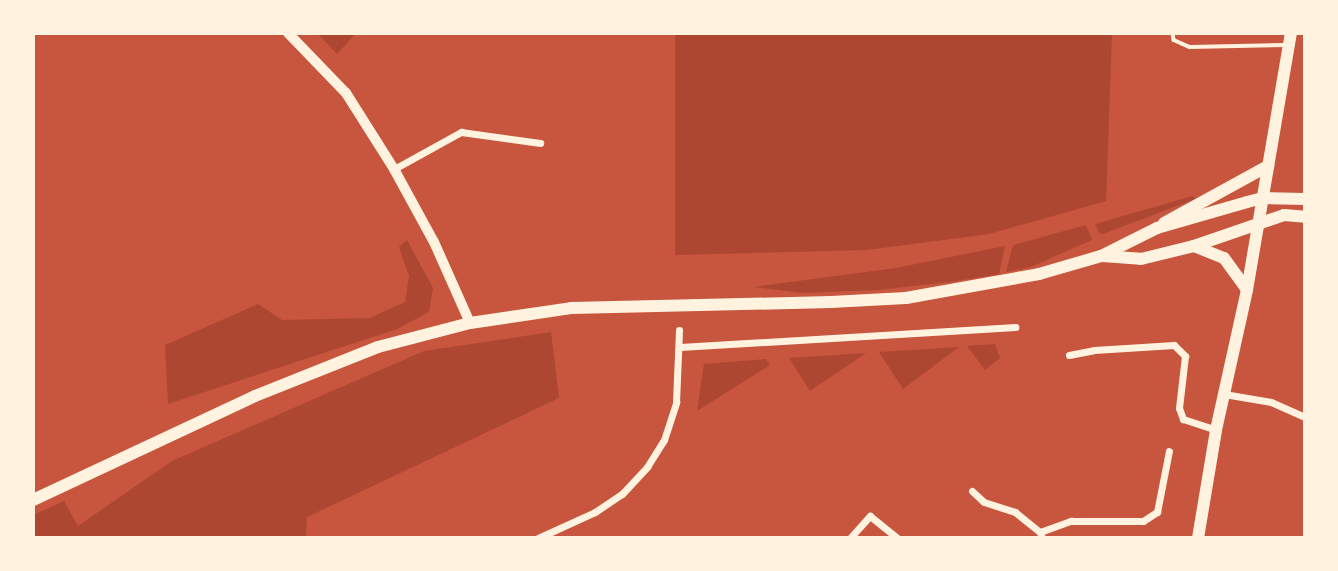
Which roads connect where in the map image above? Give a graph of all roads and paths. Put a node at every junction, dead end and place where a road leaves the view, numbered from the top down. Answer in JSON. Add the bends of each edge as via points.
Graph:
{"nodes":[{"id":1,"x":288,"y":33,"type":"edge"},
{"id":2,"x":1173,"y":33,"type":"edge"},
{"id":3,"x":1290,"y":39,"type":"edge"},
{"id":4,"x":540,"y":142,"type":"dead end"},
{"id":5,"x":1268,"y":166,"type":"junction"},
{"id":6,"x":394,"y":169,"type":"junction"},
{"id":7,"x":1264,"y":198,"type":"junction"},
{"id":8,"x":1305,"y":199,"type":"edge"},
{"id":9,"x":1305,"y":217,"type":"edge"},
{"id":10,"x":1259,"y":224,"type":"junction"},
{"id":11,"x":1157,"y":228,"type":"junction"},
{"id":12,"x":1194,"y":246,"type":"junction"},
{"id":13,"x":1101,"y":256,"type":"junction"},
{"id":14,"x":1247,"y":290,"type":"junction"},
{"id":15,"x":470,"y":323,"type":"junction"},
{"id":16,"x":1015,"y":327,"type":"dead end"},
{"id":17,"x":679,"y":330,"type":"dead end"},
{"id":18,"x":680,"y":347,"type":"junction"},
{"id":19,"x":1069,"y":355,"type":"dead end"},
{"id":20,"x":1224,"y":394,"type":"junction"},
{"id":21,"x":1305,"y":417,"type":"edge"},
{"id":22,"x":1216,"y":430,"type":"junction"},
{"id":23,"x":1169,"y":451,"type":"dead end"},
{"id":24,"x":972,"y":491,"type":"dead end"},
{"id":25,"x":33,"y":500,"type":"edge"},
{"id":26,"x":1041,"y":535,"type":"edge"},
{"id":27,"x":538,"y":538,"type":"edge"},
{"id":28,"x":850,"y":538,"type":"edge"},
{"id":29,"x":897,"y":538,"type":"edge"},
{"id":30,"x":1198,"y":538,"type":"edge"}],
"edges":[{"from":1,"to":6,"type":"street","via":[[346,93]]},
{"from":2,"to":3,"type":"lane","via":[[1174,40],[1190,47]]},
{"from":3,"to":5,"type":"main road"},
{"from":4,"to":6,"type":"street","via":[[461,132]]},
{"from":5,"to":7,"type":"main road"},
{"from":5,"to":11,"type":"main road","via":[[1187,207]]},
{"from":6,"to":15,"type":"street","via":[[434,242]]},
{"from":7,"to":8,"type":"main road"},
{"from":7,"to":10,"type":"main road"},
{"from":7,"to":11,"type":"main road"},
{"from":9,"to":10,"type":"main road","via":[[1284,215]]},
{"from":10,"to":12,"type":"main road"},
{"from":10,"to":14,"type":"main road"},
{"from":11,"to":13,"type":"main road"},
{"from":12,"to":13,"type":"main road","via":[[1141,259]]},
{"from":12,"to":14,"type":"main road","via":[[1224,258]]},
{"from":13,"to":15,"type":"main road","via":[[1003,283],[906,298],[571,308]]},
{"from":14,"to":20,"type":"main road"},
{"from":15,"to":25,"type":"main road","via":[[379,347],[255,396]]},
{"from":16,"to":18,"type":"street"},
{"from":17,"to":18,"type":"street"},
{"from":18,"to":27,"type":"street","via":[[676,402],[664,440],[647,467],[622,494],[595,512]]},
{"from":19,"to":22,"type":"street","via":[[1174,345],[1185,356],[1179,408],[1183,419]]},
{"from":20,"to":21,"type":"street","via":[[1271,402]]},
{"from":20,"to":22,"type":"main road"},
{"from":22,"to":30,"type":"main road"},
{"from":23,"to":26,"type":"street","via":[[1157,512],[1143,521],[1071,521]]},
{"from":24,"to":26,"type":"street","via":[[984,502],[1015,512]]},
{"from":28,"to":29,"type":"street","via":[[870,516]]}]}
